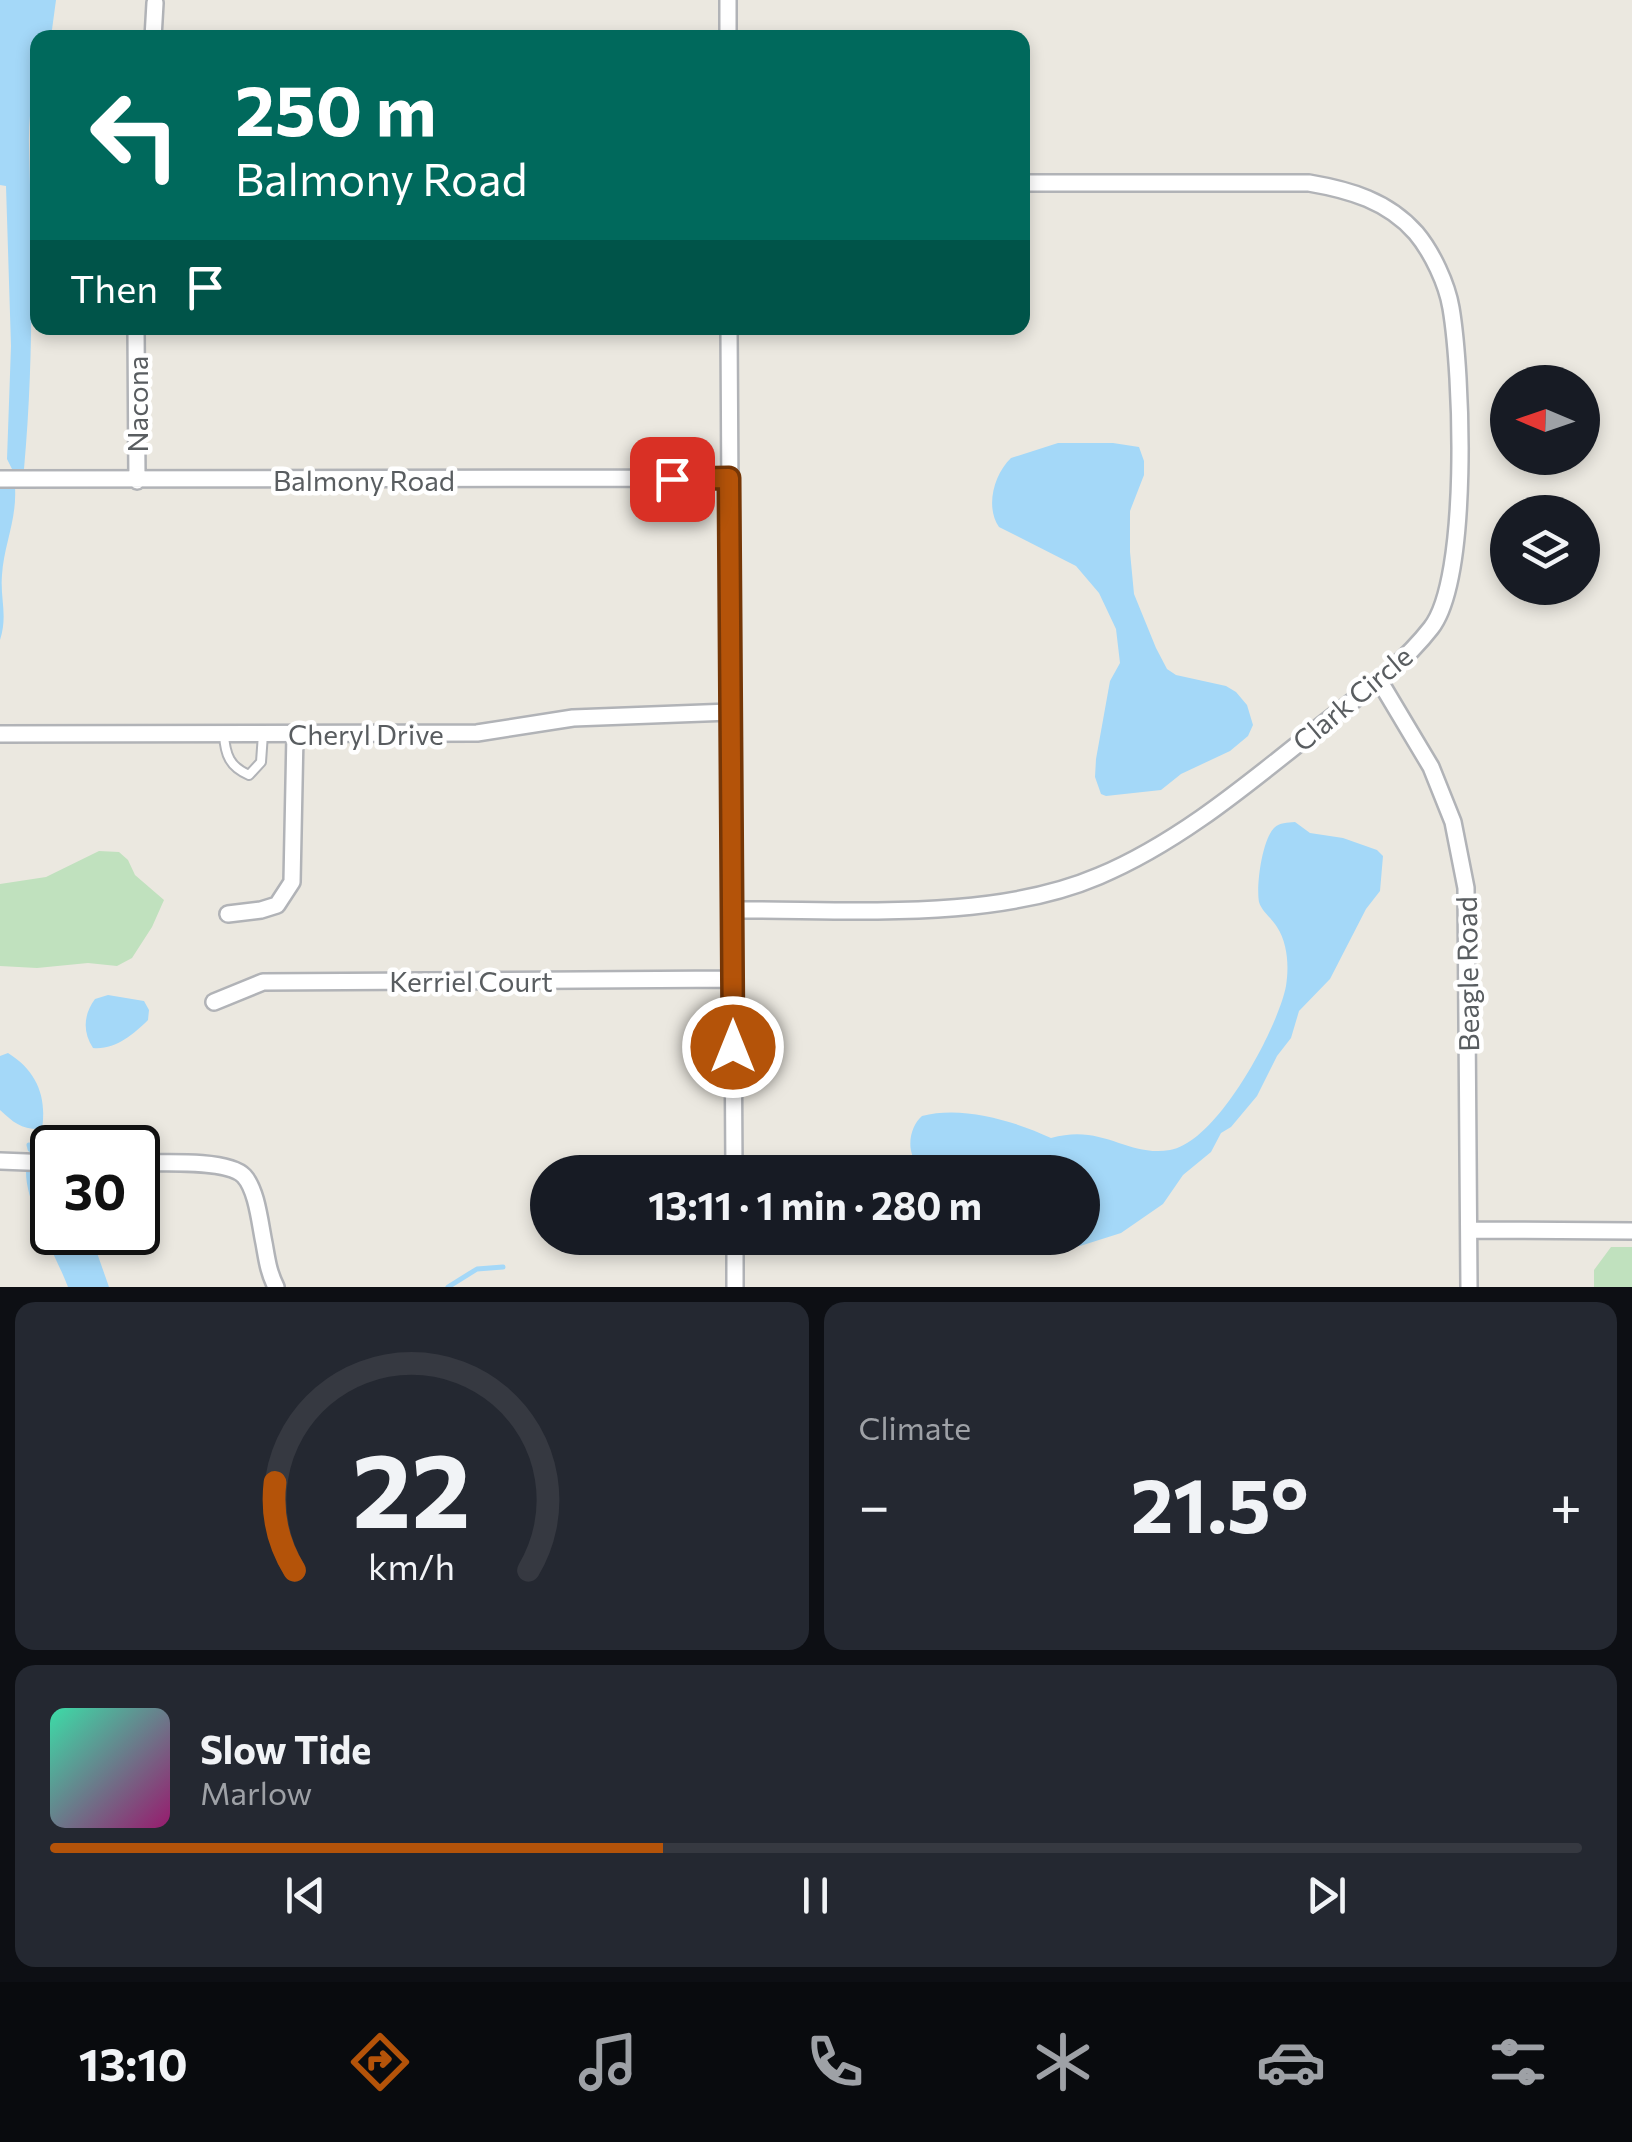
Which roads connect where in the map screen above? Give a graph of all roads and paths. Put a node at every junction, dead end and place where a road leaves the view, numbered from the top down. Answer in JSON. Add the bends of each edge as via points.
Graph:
{"nodes":[{"id":1,"x":728,"y":0,"type":"edge"},
{"id":2,"x":155,"y":3,"type":"dead end"},
{"id":3,"x":153,"y":30,"type":"edge"},
{"id":4,"x":728,"y":30,"type":"edge"},
{"id":5,"x":1030,"y":183,"type":"edge"},
{"id":6,"x":136,"y":335,"type":"edge"},
{"id":7,"x":728,"y":335,"type":"edge"},
{"id":8,"x":729,"y":478,"type":"junction"},
{"id":9,"x":0,"y":479,"type":"edge"},
{"id":10,"x":137,"y":481,"type":"junction"},
{"id":11,"x":1379,"y":680,"type":"junction"},
{"id":12,"x":730,"y":712,"type":"junction"},
{"id":13,"x":0,"y":734,"type":"edge"},
{"id":14,"x":224,"y":734,"type":"junction"},
{"id":15,"x":263,"y":734,"type":"junction"},
{"id":16,"x":294,"y":734,"type":"junction"},
{"id":17,"x":732,"y":910,"type":"junction"},
{"id":18,"x":228,"y":914,"type":"dead end"},
{"id":19,"x":733,"y":980,"type":"junction"},
{"id":20,"x":214,"y":1002,"type":"dead end"},
{"id":21,"x":734,"y":1155,"type":"edge"},
{"id":22,"x":0,"y":1161,"type":"edge"},
{"id":23,"x":30,"y":1162,"type":"edge"},
{"id":24,"x":160,"y":1164,"type":"edge"},
{"id":25,"x":1470,"y":1230,"type":"junction"},
{"id":26,"x":1632,"y":1230,"type":"edge"},
{"id":27,"x":734,"y":1255,"type":"edge"},
{"id":28,"x":276,"y":1287,"type":"edge"},
{"id":29,"x":735,"y":1287,"type":"edge"},
{"id":30,"x":1469,"y":1287,"type":"edge"}],
"edges":[{"from":1,"to":4,"type":"street"},
{"from":2,"to":3,"type":"street"},
{"from":5,"to":11,"type":"street","name":"Clark Circle","via":[[1309,183],[1382,204],[1417,234],[1451,306],[1459,498],[1454,567],[1433,626]]},
{"from":6,"to":10,"type":"street","name":"Nacona"},
{"from":7,"to":8,"type":"street"},
{"from":8,"to":10,"type":"street","name":"Balmony Road"},
{"from":8,"to":12,"type":"street"},
{"from":9,"to":10,"type":"street","name":"Balmony Road"},
{"from":11,"to":17,"type":"street","name":"Clark Circle","via":[[1200,817],[1084,882],[1012,902]]},
{"from":11,"to":25,"type":"street","name":"Beagle Road","via":[[1431,767],[1453,822],[1466,888]]},
{"from":12,"to":16,"type":"street","name":"Cheryl Drive","via":[[573,718],[477,733]]},
{"from":12,"to":17,"type":"street"},
{"from":13,"to":14,"type":"street","name":"Cheryl Drive"},
{"from":14,"to":15,"type":"street","name":"Cheryl Drive"},
{"from":14,"to":15,"type":"lane","via":[[225,751],[249,775],[261,762]]},
{"from":15,"to":16,"type":"street","name":"Cheryl Drive"},
{"from":16,"to":18,"type":"street","via":[[292,882],[276,905]]},
{"from":17,"to":19,"type":"street"},
{"from":19,"to":20,"type":"street","name":"Kerriel Court","via":[[263,982]]},
{"from":19,"to":21,"type":"street"},
{"from":22,"to":23,"type":"street"},
{"from":24,"to":28,"type":"street","via":[[242,1174]]},
{"from":25,"to":26,"type":"street"},
{"from":25,"to":30,"type":"street","name":"Beagle Road"},
{"from":27,"to":29,"type":"street"}]}
